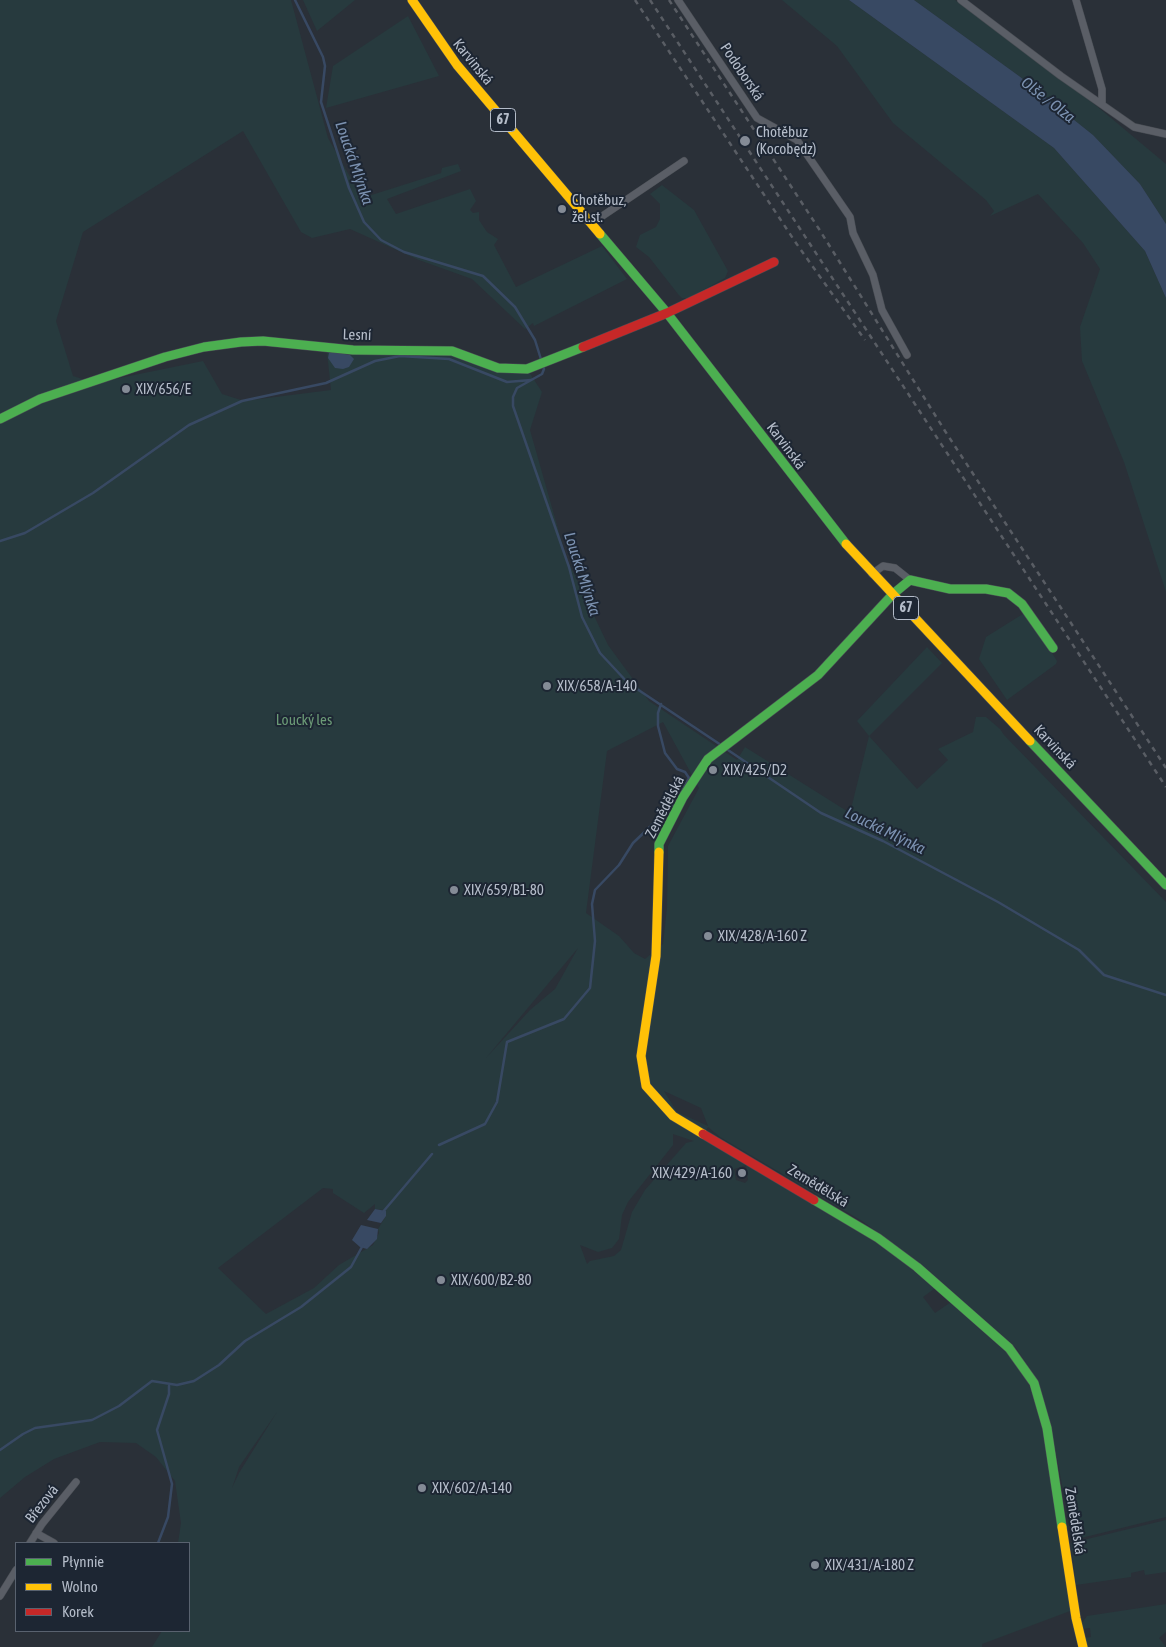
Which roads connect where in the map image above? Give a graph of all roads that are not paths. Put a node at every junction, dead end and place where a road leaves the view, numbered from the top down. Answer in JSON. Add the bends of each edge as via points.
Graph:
{"nodes":[{"id":1,"x":412,"y":0,"type":"edge"},
{"id":2,"x":678,"y":0,"type":"edge"},
{"id":3,"x":961,"y":0,"type":"edge"},
{"id":4,"x":974,"y":0,"type":"edge"},
{"id":5,"x":1076,"y":0,"type":"edge"},
{"id":6,"x":972,"y":8,"type":"junction"},
{"id":7,"x":1102,"y":104,"type":"junction"},
{"id":8,"x":1166,"y":134,"type":"edge"},
{"id":9,"x":684,"y":161,"type":"dead end"},
{"id":10,"x":592,"y":223,"type":"junction"},
{"id":11,"x":774,"y":262,"type":"dead end"},
{"id":12,"x":667,"y":313,"type":"junction"},
{"id":13,"x":907,"y":355,"type":"dead end"},
{"id":14,"x":0,"y":419,"type":"edge"},
{"id":15,"x":872,"y":574,"type":"junction"},
{"id":16,"x":910,"y":580,"type":"junction"},
{"id":17,"x":893,"y":594,"type":"junction"},
{"id":18,"x":1053,"y":648,"type":"dead end"},
{"id":19,"x":1166,"y":885,"type":"edge"},
{"id":20,"x":76,"y":1482,"type":"dead end"},
{"id":21,"x":36,"y":1533,"type":"junction"},
{"id":22,"x":31,"y":1542,"type":"edge"},
{"id":23,"x":52,"y":1542,"type":"edge"},
{"id":24,"x":15,"y":1572,"type":"edge"},
{"id":25,"x":0,"y":1596,"type":"edge"},
{"id":26,"x":1083,"y":1647,"type":"edge"}],
"edges":[{"from":1,"to":10,"type":"street","name":"Karvinská","number":"67","via":[[457,65]]},
{"from":2,"to":13,"type":"street","name":"Podoborská","via":[[757,118],[797,140],[850,217],[853,233],[873,275],[882,310]]},
{"from":3,"to":6,"type":"street"},
{"from":4,"to":6,"type":"street"},
{"from":5,"to":7,"type":"street","via":[[1102,89]]},
{"from":6,"to":7,"type":"street"},
{"from":7,"to":8,"type":"street","via":[[1134,126]]},
{"from":9,"to":10,"type":"street"},
{"from":10,"to":12,"type":"street","name":"Karvinská","number":"67"},
{"from":11,"to":12,"type":"street","name":"Lesní"},
{"from":12,"to":14,"type":"street","name":"Lesní","via":[[527,368],[498,368],[452,351],[440,350],[353,350],[263,341],[204,347],[40,399]]},
{"from":12,"to":15,"type":"street","name":"Karvinská","number":"67","via":[[814,505]]},
{"from":15,"to":16,"type":"street","via":[[883,566],[895,568]]},
{"from":15,"to":17,"type":"street","name":"Karvinská","number":"67"},
{"from":16,"to":17,"type":"street","name":"Zemědělská"},
{"from":16,"to":18,"type":"street","via":[[950,589],[1008,593],[1022,604]]},
{"from":17,"to":19,"type":"street","name":"Karvinská","number":"67"},
{"from":17,"to":26,"type":"street","name":"Zemědělská","via":[[818,675],[708,760],[683,797],[659,844],[656,956],[641,1056],[646,1086],[673,1116],[878,1238],[917,1267],[1009,1348],[1034,1383],[1047,1428]]},
{"from":20,"to":21,"type":"street","name":"Březová"},
{"from":21,"to":22,"type":"street","name":"Březová"},
{"from":21,"to":23,"type":"street"},
{"from":24,"to":25,"type":"street"}]}
